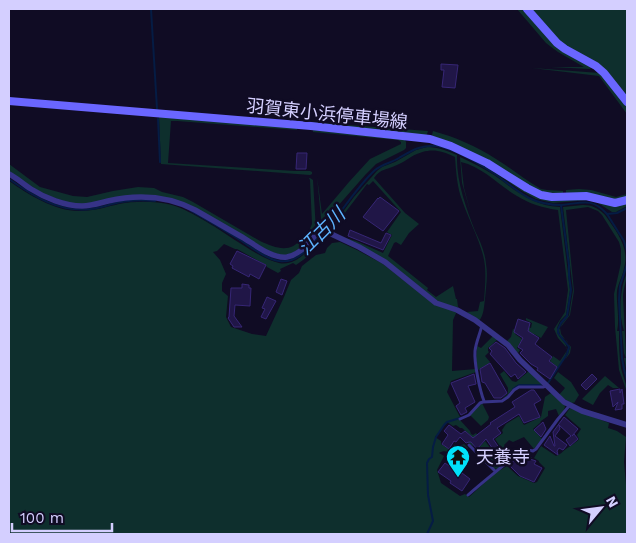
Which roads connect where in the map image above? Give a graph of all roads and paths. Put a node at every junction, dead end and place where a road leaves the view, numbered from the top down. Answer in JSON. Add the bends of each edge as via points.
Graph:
{"nodes":[{"id":1,"x":527,"y":9,"type":"edge"},
{"id":2,"x":9,"y":101,"type":"edge"},
{"id":3,"x":627,"y":102,"type":"edge"},
{"id":4,"x":9,"y":174,"type":"edge"},
{"id":5,"x":627,"y":200,"type":"edge"},
{"id":6,"x":482,"y":325,"type":"junction"},
{"id":7,"x":547,"y":386,"type":"junction"},
{"id":8,"x":484,"y":402,"type":"junction"},
{"id":9,"x":570,"y":406,"type":"junction"},
{"id":10,"x":460,"y":419,"type":"dead end"},
{"id":11,"x":627,"y":425,"type":"edge"},
{"id":12,"x":469,"y":445,"type":"dead end"},
{"id":13,"x":495,"y":471,"type":"junction"},
{"id":14,"x":468,"y":495,"type":"dead end"}],
"edges":[{"from":1,"to":3,"type":"main road","via":[[557,43],[604,73]]},
{"from":2,"to":5,"type":"main road","name":"羽賀東小浜停車場線","via":[[430,139],[487,163],[541,195],[586,196],[615,203]]},
{"from":4,"to":6,"type":"street","via":[[44,196],[73,205],[139,197],[170,200],[195,210],[278,256],[295,254],[321,227],[385,262],[436,303],[458,310]]},
{"from":6,"to":7,"type":"street"},
{"from":6,"to":8,"type":"lane","via":[[474,354]]},
{"from":7,"to":8,"type":"lane","via":[[519,387],[502,401]]},
{"from":7,"to":9,"type":"street"},
{"from":8,"to":10,"type":"lane"},
{"from":9,"to":11,"type":"street"},
{"from":9,"to":13,"type":"lane","via":[[536,449],[522,449]]},
{"from":12,"to":13,"type":"lane"},
{"from":13,"to":14,"type":"lane"}]}
